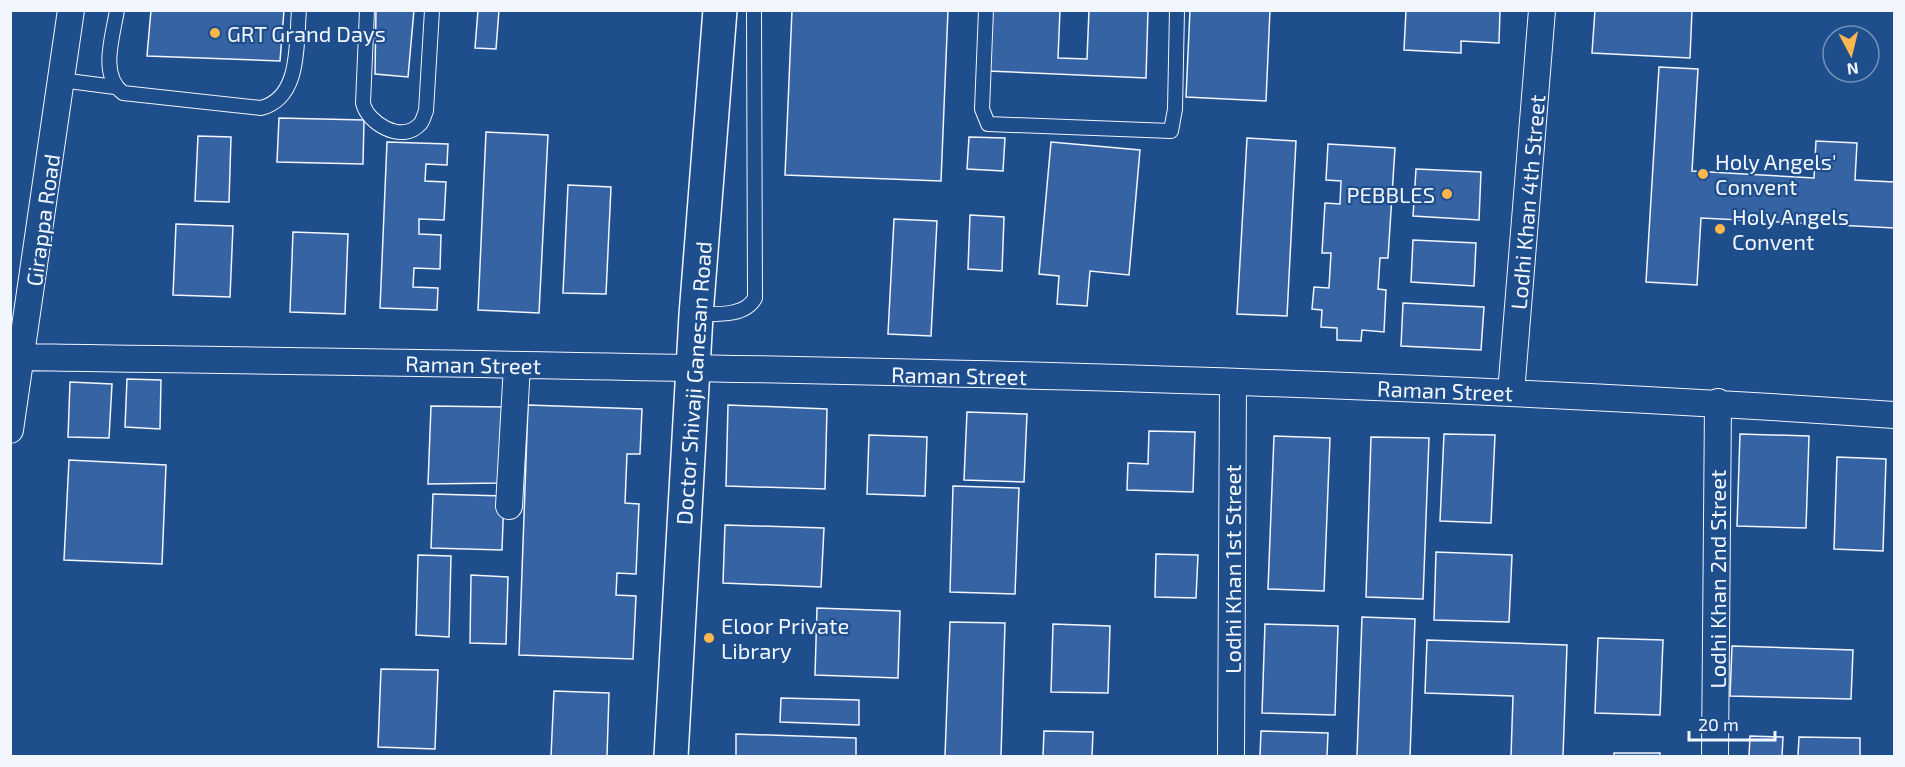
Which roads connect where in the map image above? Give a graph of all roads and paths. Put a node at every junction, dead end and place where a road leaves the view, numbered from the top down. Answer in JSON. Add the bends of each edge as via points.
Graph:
{"nodes":[{"id":1,"x":71,"y":10,"type":"edge"},
{"id":2,"x":117,"y":10,"type":"edge"},
{"id":3,"x":299,"y":10,"type":"edge"},
{"id":4,"x":367,"y":10,"type":"edge"},
{"id":5,"x":432,"y":10,"type":"edge"},
{"id":6,"x":720,"y":10,"type":"edge"},
{"id":7,"x":754,"y":10,"type":"edge"},
{"id":8,"x":986,"y":10,"type":"edge"},
{"id":9,"x":1177,"y":10,"type":"edge"},
{"id":10,"x":1542,"y":10,"type":"edge"},
{"id":11,"x":61,"y":80,"type":"junction"},
{"id":12,"x":115,"y":87,"type":"junction"},
{"id":13,"x":696,"y":315,"type":"junction"},
{"id":14,"x":22,"y":357,"type":"junction"},
{"id":15,"x":517,"y":365,"type":"junction"},
{"id":16,"x":693,"y":368,"type":"junction"},
{"id":17,"x":1233,"y":382,"type":"junction"},
{"id":18,"x":1511,"y":393,"type":"junction"},
{"id":19,"x":1718,"y":402,"type":"junction"},
{"id":20,"x":1894,"y":415,"type":"edge"},
{"id":21,"x":10,"y":430,"type":"edge"},
{"id":22,"x":509,"y":506,"type":"dead end"},
{"id":23,"x":671,"y":756,"type":"edge"},
{"id":24,"x":1231,"y":756,"type":"edge"},
{"id":25,"x":1716,"y":756,"type":"edge"}],
"edges":[{"from":1,"to":11,"type":"street","name":"Girappa Road"},
{"from":2,"to":12,"type":"lane","via":[[109,68]]},
{"from":3,"to":12,"type":"lane","via":[[294,66],[282,97],[273,105],[261,108],[132,95]]},
{"from":4,"to":5,"type":"lane","via":[[363,103],[366,115],[382,127],[407,131],[420,125],[426,111]]},
{"from":6,"to":13,"type":"street","name":"Doctor Shivaji Ganesan Road"},
{"from":7,"to":13,"type":"lane","via":[[755,298],[751,305],[735,312]]},
{"from":8,"to":9,"type":"lane","via":[[982,109],[988,124],[1171,131]]},
{"from":10,"to":18,"type":"street","name":"Lodhi Khan 4th Street"},
{"from":11,"to":12,"type":"lane"},
{"from":11,"to":14,"type":"street","name":"Girappa Road"},
{"from":13,"to":16,"type":"street","name":"Doctor Shivaji Ganesan Road"},
{"from":14,"to":15,"type":"street","name":"Raman Street"},
{"from":14,"to":21,"type":"street","name":"Girappa Road"},
{"from":15,"to":16,"type":"street","name":"Raman Street"},
{"from":15,"to":22,"type":"street"},
{"from":16,"to":17,"type":"street","name":"Raman Street"},
{"from":16,"to":23,"type":"street","name":"Doctor Shivaji Ganesan Road"},
{"from":17,"to":18,"type":"street","name":"Raman Street"},
{"from":17,"to":24,"type":"street","name":"Lodhi Khan 1st Street"},
{"from":18,"to":19,"type":"street","name":"Raman Street"},
{"from":19,"to":20,"type":"street","name":"Raman Street"},
{"from":19,"to":25,"type":"street","name":"Lodhi Khan 2nd Street"}]}
